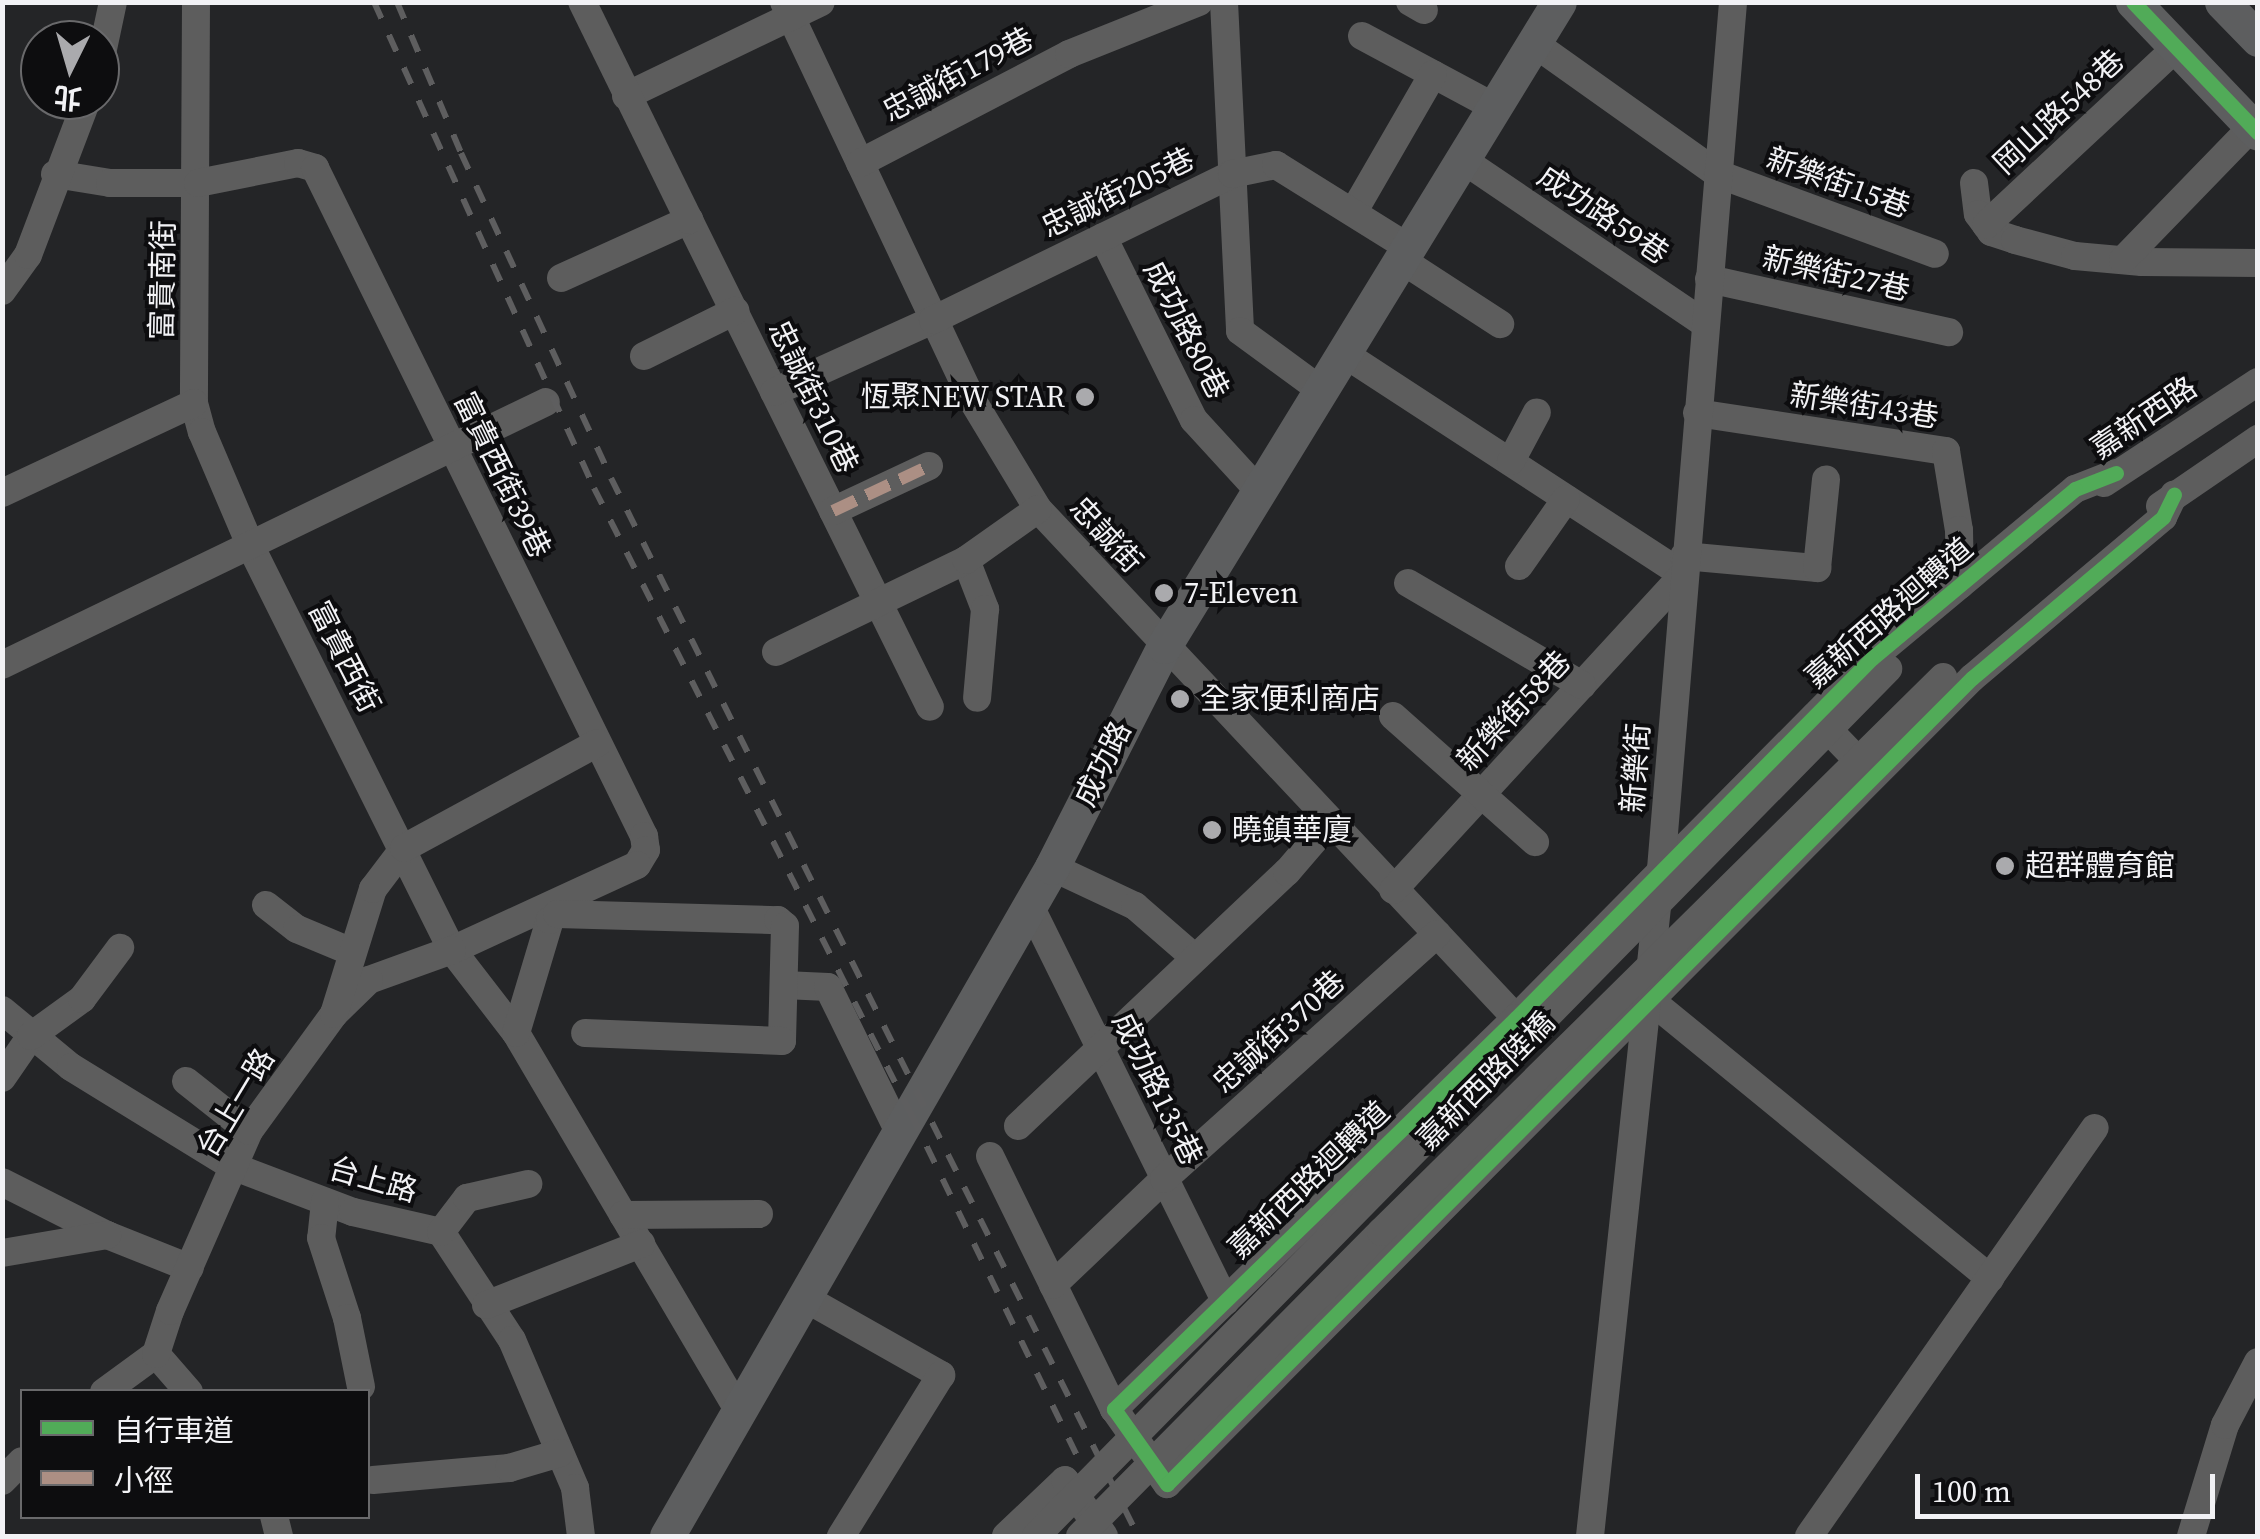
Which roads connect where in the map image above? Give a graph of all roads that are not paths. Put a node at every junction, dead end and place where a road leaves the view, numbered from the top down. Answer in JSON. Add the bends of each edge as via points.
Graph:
{"nodes":[{"id":1,"x":196,"y":2,"type":"edge"},
{"id":2,"x":582,"y":2,"type":"edge"},
{"id":3,"x":821,"y":2,"type":"edge"},
{"id":4,"x":1199,"y":2,"type":"edge"},
{"id":5,"x":1224,"y":2,"type":"edge"},
{"id":6,"x":1733,"y":2,"type":"edge"},
{"id":7,"x":2133,"y":2,"type":"edge"},
{"id":8,"x":2222,"y":2,"type":"edge"},
{"id":9,"x":787,"y":10,"type":"edge"},
{"id":10,"x":1545,"y":16,"type":"edge"},
{"id":11,"x":1362,"y":36,"type":"dead end"},
{"id":12,"x":2258,"y":39,"type":"edge"},
{"id":13,"x":2176,"y":48,"type":"junction"},
{"id":14,"x":1433,"y":74,"type":"junction"},
{"id":15,"x":626,"y":96,"type":"junction"},
{"id":16,"x":1496,"y":108,"type":"junction"},
{"id":17,"x":78,"y":120,"type":"edge"},
{"id":18,"x":2255,"y":130,"type":"edge"},
{"id":19,"x":1464,"y":160,"type":"junction"},
{"id":20,"x":860,"y":163,"type":"junction"},
{"id":21,"x":55,"y":174,"type":"junction"},
{"id":22,"x":1232,"y":174,"type":"junction"},
{"id":23,"x":1718,"y":174,"type":"junction"},
{"id":24,"x":198,"y":183,"type":"junction"},
{"id":25,"x":1974,"y":183,"type":"dead end"},
{"id":26,"x":1354,"y":211,"type":"junction"},
{"id":27,"x":689,"y":220,"type":"junction"},
{"id":28,"x":1986,"y":224,"type":"junction"},
{"id":29,"x":1103,"y":237,"type":"junction"},
{"id":30,"x":1935,"y":254,"type":"dead end"},
{"id":31,"x":1407,"y":255,"type":"junction"},
{"id":32,"x":2123,"y":260,"type":"junction"},
{"id":33,"x":2258,"y":263,"type":"edge"},
{"id":34,"x":561,"y":278,"type":"dead end"},
{"id":35,"x":1709,"y":279,"type":"junction"},
{"id":36,"x":2,"y":291,"type":"edge"},
{"id":37,"x":735,"y":310,"type":"junction"},
{"id":38,"x":933,"y":320,"type":"junction"},
{"id":39,"x":1500,"y":324,"type":"dead end"},
{"id":40,"x":1705,"y":324,"type":"junction"},
{"id":41,"x":1950,"y":332,"type":"dead end"},
{"id":42,"x":1346,"y":355,"type":"junction"},
{"id":43,"x":644,"y":356,"type":"dead end"},
{"id":44,"x":2258,"y":382,"type":"edge"},
{"id":45,"x":1322,"y":391,"type":"junction"},
{"id":46,"x":774,"y":392,"type":"junction"},
{"id":47,"x":546,"y":402,"type":"dead end"},
{"id":48,"x":194,"y":403,"type":"junction"},
{"id":49,"x":1536,"y":412,"type":"dead end"},
{"id":50,"x":1697,"y":413,"type":"junction"},
{"id":51,"x":2258,"y":439,"type":"edge"},
{"id":52,"x":453,"y":448,"type":"junction"},
{"id":53,"x":1510,"y":461,"type":"junction"},
{"id":54,"x":929,"y":466,"type":"dead end"},
{"id":55,"x":2116,"y":473,"type":"junction"},
{"id":56,"x":1826,"y":478,"type":"dead end"},
{"id":57,"x":1260,"y":492,"type":"junction"},
{"id":58,"x":2,"y":493,"type":"edge"},
{"id":59,"x":2174,"y":494,"type":"junction"},
{"id":60,"x":1566,"y":499,"type":"junction"},
{"id":61,"x":1038,"y":509,"type":"junction"},
{"id":62,"x":833,"y":511,"type":"junction"},
{"id":63,"x":252,"y":547,"type":"junction"},
{"id":64,"x":966,"y":560,"type":"junction"},
{"id":65,"x":1519,"y":566,"type":"dead end"},
{"id":66,"x":1684,"y":566,"type":"junction"},
{"id":67,"x":1408,"y":583,"type":"dead end"},
{"id":68,"x":1960,"y":585,"type":"junction"},
{"id":69,"x":879,"y":604,"type":"junction"},
{"id":70,"x":1164,"y":646,"type":"junction"},
{"id":71,"x":776,"y":652,"type":"dead end"},
{"id":72,"x":2,"y":665,"type":"edge"},
{"id":73,"x":1888,"y":668,"type":"joint"},
{"id":74,"x":1582,"y":685,"type":"junction"},
{"id":75,"x":977,"y":698,"type":"dead end"},
{"id":76,"x":930,"y":707,"type":"dead end"},
{"id":77,"x":1392,"y":716,"type":"dead end"},
{"id":78,"x":1814,"y":716,"type":"junction"},
{"id":79,"x":596,"y":743,"type":"junction"},
{"id":80,"x":1874,"y":776,"type":"junction"},
{"id":81,"x":1481,"y":795,"type":"junction"},
{"id":82,"x":1329,"y":824,"type":"junction"},
{"id":83,"x":1534,"y":842,"type":"dead end"},
{"id":84,"x":404,"y":848,"type":"junction"},
{"id":85,"x":1052,"y":867,"type":"junction"},
{"id":86,"x":1661,"y":869,"type":"junction"},
{"id":87,"x":1393,"y":890,"type":"junction"},
{"id":88,"x":266,"y":905,"type":"dead end"},
{"id":89,"x":1030,"y":906,"type":"junction"},
{"id":90,"x":1437,"y":934,"type":"junction"},
{"id":91,"x":120,"y":948,"type":"dead end"},
{"id":92,"x":452,"y":950,"type":"junction"},
{"id":93,"x":352,"y":952,"type":"junction"},
{"id":94,"x":1195,"y":958,"type":"junction"},
{"id":95,"x":784,"y":985,"type":"junction"},
{"id":96,"x":1649,"y":999,"type":"junction"},
{"id":97,"x":2,"y":1010,"type":"edge"},
{"id":98,"x":334,"y":1014,"type":"junction"},
{"id":99,"x":1516,"y":1018,"type":"junction"},
{"id":100,"x":516,"y":1034,"type":"junction"},
{"id":101,"x":585,"y":1034,"type":"dead end"},
{"id":102,"x":32,"y":1036,"type":"junction"},
{"id":103,"x":1100,"y":1046,"type":"junction"},
{"id":104,"x":2,"y":1078,"type":"edge"},
{"id":105,"x":186,"y":1081,"type":"dead end"},
{"id":106,"x":1018,"y":1126,"type":"dead end"},
{"id":107,"x":2094,"y":1128,"type":"dead end"},
{"id":108,"x":249,"y":1131,"type":"junction"},
{"id":109,"x":900,"y":1134,"type":"junction"},
{"id":110,"x":990,"y":1156,"type":"dead end"},
{"id":111,"x":232,"y":1166,"type":"junction"},
{"id":112,"x":1164,"y":1179,"type":"junction"},
{"id":113,"x":2,"y":1182,"type":"edge"},
{"id":114,"x":528,"y":1184,"type":"dead end"},
{"id":115,"x":325,"y":1202,"type":"junction"},
{"id":116,"x":623,"y":1214,"type":"junction"},
{"id":117,"x":759,"y":1214,"type":"dead end"},
{"id":118,"x":441,"y":1232,"type":"junction"},
{"id":119,"x":107,"y":1235,"type":"junction"},
{"id":120,"x":641,"y":1244,"type":"junction"},
{"id":121,"x":2,"y":1253,"type":"edge"},
{"id":122,"x":190,"y":1268,"type":"junction"},
{"id":123,"x":1990,"y":1278,"type":"junction"},
{"id":124,"x":1053,"y":1285,"type":"junction"},
{"id":125,"x":804,"y":1297,"type":"junction"},
{"id":126,"x":1224,"y":1301,"type":"junction"},
{"id":127,"x":486,"y":1305,"type":"junction"},
{"id":128,"x":156,"y":1354,"type":"junction"},
{"id":129,"x":2258,"y":1362,"type":"edge"},
{"id":130,"x":362,"y":1386,"type":"dead end"},
{"id":131,"x":108,"y":1389,"type":"edge"},
{"id":132,"x":185,"y":1389,"type":"edge"},
{"id":133,"x":1114,"y":1408,"type":"junction"},
{"id":134,"x":739,"y":1410,"type":"junction"},
{"id":135,"x":560,"y":1453,"type":"junction"},
{"id":136,"x":374,"y":1480,"type":"dead end"},
{"id":137,"x":581,"y":1536,"type":"edge"},
{"id":138,"x":667,"y":1536,"type":"edge"},
{"id":139,"x":841,"y":1536,"type":"edge"},
{"id":140,"x":1006,"y":1536,"type":"edge"},
{"id":141,"x":1036,"y":1536,"type":"edge"},
{"id":142,"x":1080,"y":1536,"type":"edge"},
{"id":143,"x":1104,"y":1536,"type":"edge"},
{"id":144,"x":1590,"y":1536,"type":"edge"},
{"id":145,"x":1809,"y":1536,"type":"edge"},
{"id":146,"x":2191,"y":1536,"type":"edge"}],
"edges":[{"from":1,"to":24,"type":"street","name":"富貴南街"},
{"from":2,"to":15,"type":"street","name":"忠誠街310巷"},
{"from":3,"to":9,"type":"street"},
{"from":4,"to":20,"type":"street","name":"忠誠街179巷","via":[[1069,54]]},
{"from":5,"to":22,"type":"street","name":"忠誠街205巷"},
{"from":6,"to":23,"type":"street","name":"新樂街"},
{"from":7,"to":13,"type":"main road"},
{"from":8,"to":12,"type":"main road"},
{"from":9,"to":15,"type":"street"},
{"from":9,"to":20,"type":"street","name":"忠誠街"},
{"from":10,"to":16,"type":"main road","name":"成功路"},
{"from":10,"to":23,"type":"street","name":"新樂街15巷"},
{"from":11,"to":14,"type":"street"},
{"from":13,"to":18,"type":"main road"},
{"from":13,"to":28,"type":"street","name":"岡山路548巷"},
{"from":14,"to":16,"type":"street"},
{"from":14,"to":26,"type":"street"},
{"from":15,"to":27,"type":"street","name":"忠誠街310巷"},
{"from":16,"to":19,"type":"main road","name":"成功路"},
{"from":17,"to":21,"type":"street"},
{"from":18,"to":32,"type":"street"},
{"from":19,"to":31,"type":"main road","name":"成功路"},
{"from":19,"to":40,"type":"street","name":"成功路59巷"},
{"from":20,"to":38,"type":"street","name":"忠誠街"},
{"from":21,"to":24,"type":"street","name":"富貴西街39巷","via":[[110,183]]},
{"from":21,"to":36,"type":"street","via":[[28,256]]},
{"from":22,"to":26,"type":"street","via":[[1276,166]]},
{"from":22,"to":29,"type":"street","name":"忠誠街205巷"},
{"from":22,"to":45,"type":"street","via":[[1240,332]]},
{"from":23,"to":30,"type":"street","name":"新樂街15巷"},
{"from":23,"to":35,"type":"street","name":"新樂街"},
{"from":24,"to":48,"type":"street","name":"富貴南街"},
{"from":24,"to":52,"type":"street","name":"富貴西街39巷","via":[[298,163],[315,168]]},
{"from":25,"to":28,"type":"street"},
{"from":26,"to":31,"type":"street"},
{"from":27,"to":34,"type":"street"},
{"from":27,"to":37,"type":"street","name":"忠誠街310巷"},
{"from":28,"to":32,"type":"street","via":[[1991,232],[2074,256]]},
{"from":29,"to":38,"type":"street","name":"忠誠街205巷"},
{"from":29,"to":57,"type":"street","name":"成功路80巷","via":[[1194,420]]},
{"from":31,"to":39,"type":"street"},
{"from":31,"to":42,"type":"main road","name":"成功路"},
{"from":32,"to":33,"type":"street"},
{"from":35,"to":40,"type":"street","name":"新樂街"},
{"from":35,"to":41,"type":"street","name":"新樂街27巷"},
{"from":37,"to":43,"type":"street"},
{"from":37,"to":46,"type":"street","name":"忠誠街310巷"},
{"from":38,"to":46,"type":"street","name":"忠誠街205巷"},
{"from":38,"to":61,"type":"street","name":"忠誠街"},
{"from":40,"to":50,"type":"street","name":"新樂街"},
{"from":42,"to":45,"type":"main road","name":"成功路"},
{"from":42,"to":53,"type":"street"},
{"from":44,"to":55,"type":"street","name":"嘉新西路"},
{"from":45,"to":57,"type":"main road","name":"成功路"},
{"from":46,"to":62,"type":"street","name":"忠誠街310巷"},
{"from":47,"to":52,"type":"street"},
{"from":48,"to":58,"type":"street"},
{"from":48,"to":63,"type":"street","name":"富貴南街"},
{"from":49,"to":53,"type":"street"},
{"from":50,"to":66,"type":"street","name":"新樂街"},
{"from":50,"to":68,"type":"street","name":"新樂街43巷","via":[[1946,451]]},
{"from":51,"to":59,"type":"street"},
{"from":52,"to":63,"type":"street"},
{"from":52,"to":79,"type":"street","name":"富貴西街39巷"},
{"from":53,"to":60,"type":"street"},
{"from":54,"to":62,"type":"street"},
{"from":55,"to":68,"type":"street","name":"嘉新西路迴轉道","via":[[2076,489]]},
{"from":55,"to":73,"type":"street","name":"嘉新西路"},
{"from":56,"to":66,"type":"street","via":[[1817,568]]},
{"from":57,"to":70,"type":"main road","name":"成功路"},
{"from":59,"to":80,"type":"street","via":[[2163,518],[1972,678]]},
{"from":59,"to":142,"type":"street","name":"嘉新西路陸橋","bridge":true,"via":[[1942,677]]},
{"from":60,"to":65,"type":"street"},
{"from":60,"to":66,"type":"street"},
{"from":61,"to":64,"type":"street"},
{"from":61,"to":70,"type":"street","name":"忠誠街"},
{"from":62,"to":69,"type":"street","name":"忠誠街310巷"},
{"from":63,"to":72,"type":"street"},
{"from":63,"to":84,"type":"street","name":"富貴西街"},
{"from":64,"to":69,"type":"street"},
{"from":64,"to":75,"type":"street","via":[[986,609]]},
{"from":66,"to":74,"type":"street","name":"新樂街58巷"},
{"from":66,"to":86,"type":"street","name":"新樂街"},
{"from":67,"to":74,"type":"street"},
{"from":68,"to":78,"type":"street","name":"嘉新西路迴轉道"},
{"from":69,"to":71,"type":"street"},
{"from":69,"to":76,"type":"street","name":"忠誠街310巷"},
{"from":70,"to":82,"type":"street","name":"忠誠街"},
{"from":70,"to":85,"type":"main road","name":"成功路"},
{"from":73,"to":141,"type":"street","name":"嘉新西路陸橋","bridge":true},
{"from":74,"to":81,"type":"street","name":"新樂街58巷"},
{"from":77,"to":81,"type":"street"},
{"from":78,"to":80,"type":"street"},
{"from":78,"to":86,"type":"street","name":"嘉新西路迴轉道"},
{"from":79,"to":84,"type":"street"},
{"from":79,"to":92,"type":"street","name":"富貴西街39巷","via":[[644,836],[646,850],[637,864]]},
{"from":80,"to":96,"type":"street"},
{"from":81,"to":83,"type":"street"},
{"from":81,"to":87,"type":"street","name":"新樂街58巷"},
{"from":82,"to":87,"type":"street","name":"忠誠街"},
{"from":82,"to":94,"type":"street"},
{"from":84,"to":92,"type":"street","name":"富貴西街"},
{"from":84,"to":93,"type":"street","name":"台上一路","via":[[373,888]]},
{"from":85,"to":89,"type":"main road","name":"成功路"},
{"from":85,"to":94,"type":"street","via":[[1136,906]]},
{"from":86,"to":96,"type":"street","name":"新樂街"},
{"from":86,"to":99,"type":"street","name":"嘉新西路迴轉道"},
{"from":87,"to":90,"type":"street","name":"忠誠街"},
{"from":88,"to":93,"type":"street","via":[[298,929]]},
{"from":89,"to":103,"type":"street","name":"成功路135巷"},
{"from":89,"to":109,"type":"main road","name":"成功路"},
{"from":90,"to":99,"type":"street","name":"忠誠街"},
{"from":90,"to":112,"type":"street","name":"忠誠街370巷"},
{"from":91,"to":102,"type":"street","via":[[82,1000]]},
{"from":92,"to":98,"type":"street","via":[[370,980]]},
{"from":92,"to":100,"type":"street","name":"富貴西街"},
{"from":93,"to":98,"type":"street","name":"台上一路"},
{"from":94,"to":103,"type":"street"},
{"from":95,"to":100,"type":"street","via":[[786,926],[778,920],[558,914],[550,920]]},
{"from":95,"to":101,"type":"street","via":[[782,1041]]},
{"from":95,"to":109,"type":"street","via":[[828,986]]},
{"from":96,"to":123,"type":"street"},
{"from":96,"to":133,"type":"street","via":[[1167,1484]]},
{"from":96,"to":144,"type":"street","name":"新樂街"},
{"from":97,"to":102,"type":"street","name":"台上路"},
{"from":98,"to":108,"type":"street","name":"台上一路"},
{"from":99,"to":126,"type":"street","name":"嘉新西路迴轉道"},
{"from":100,"to":116,"type":"street","name":"富貴西街"},
{"from":102,"to":104,"type":"street"},
{"from":102,"to":111,"type":"street","name":"台上路","via":[[70,1067]]},
{"from":103,"to":106,"type":"street"},
{"from":103,"to":112,"type":"street","name":"成功路135巷"},
{"from":105,"to":108,"type":"street"},
{"from":107,"to":123,"type":"street"},
{"from":108,"to":111,"type":"street","name":"台上一路"},
{"from":109,"to":125,"type":"main road","name":"成功路"},
{"from":110,"to":124,"type":"street"},
{"from":111,"to":115,"type":"street","name":"台上路"},
{"from":111,"to":122,"type":"street","name":"台上一路"},
{"from":112,"to":124,"type":"street","name":"忠誠街370巷"},
{"from":112,"to":126,"type":"street","name":"成功路135巷"},
{"from":113,"to":119,"type":"street"},
{"from":114,"to":118,"type":"street","via":[[467,1198]]},
{"from":115,"to":118,"type":"street","name":"台上路"},
{"from":115,"to":130,"type":"street","via":[[321,1238]]},
{"from":116,"to":117,"type":"street"},
{"from":116,"to":120,"type":"street","name":"富貴西街"},
{"from":118,"to":127,"type":"street","name":"台上路"},
{"from":119,"to":121,"type":"street"},
{"from":119,"to":122,"type":"street"},
{"from":120,"to":127,"type":"street"},
{"from":120,"to":134,"type":"street","name":"富貴西街"},
{"from":122,"to":128,"type":"street","name":"台上一路"},
{"from":123,"to":145,"type":"street"},
{"from":124,"to":133,"type":"street"},
{"from":125,"to":134,"type":"main road","name":"成功路"},
{"from":125,"to":139,"type":"street","via":[[941,1376]]},
{"from":126,"to":133,"type":"street","name":"嘉新西路迴轉道"},
{"from":127,"to":135,"type":"street","name":"台上路","via":[[512,1340]]},
{"from":128,"to":131,"type":"street"},
{"from":128,"to":132,"type":"street"},
{"from":129,"to":146,"type":"street","via":[[2225,1425]]},
{"from":134,"to":138,"type":"main road","name":"成功路"},
{"from":135,"to":136,"type":"street","via":[[509,1468]]},
{"from":135,"to":137,"type":"street","name":"台上路","via":[[575,1488]]},
{"from":140,"to":143,"type":"street","via":[[1066,1480]]}]}
